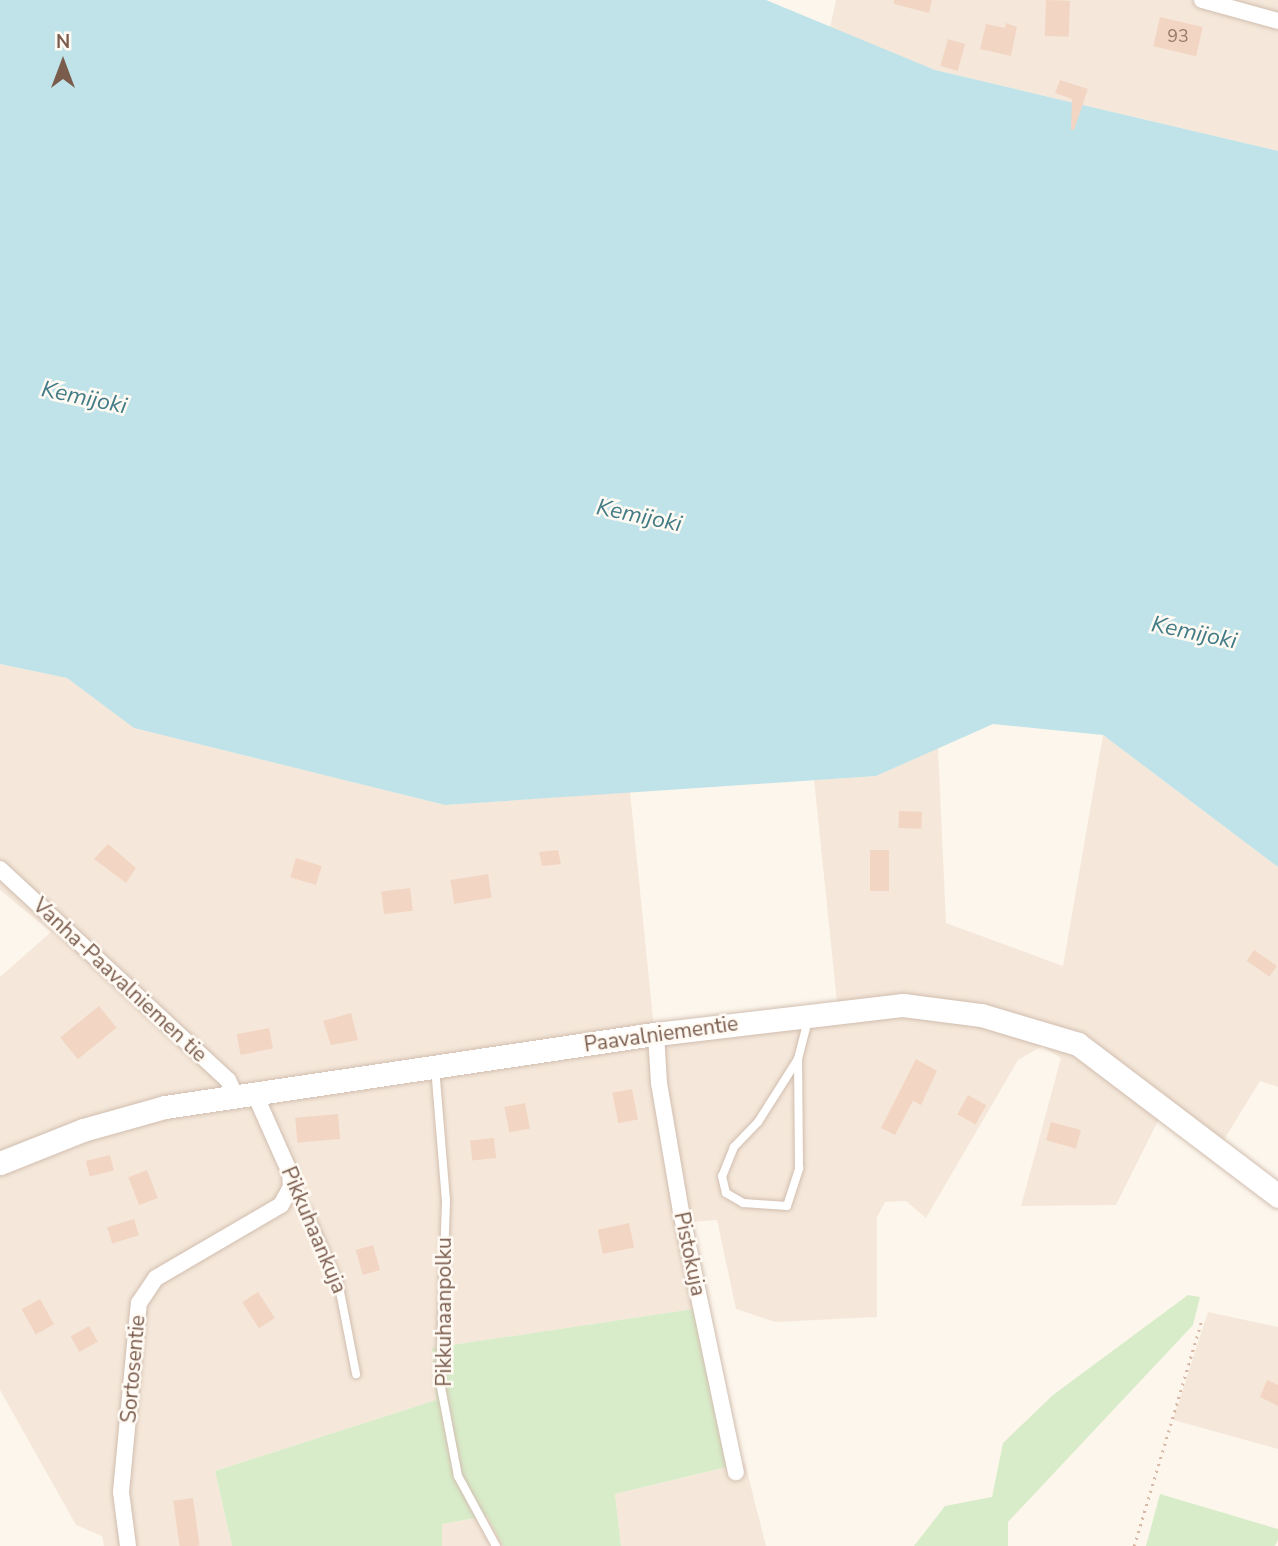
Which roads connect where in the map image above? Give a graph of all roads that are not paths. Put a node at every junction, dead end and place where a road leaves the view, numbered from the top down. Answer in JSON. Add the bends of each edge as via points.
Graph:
{"nodes":[{"id":1,"x":1202,"y":0,"type":"edge"},
{"id":2,"x":1253,"y":6,"type":"edge"},
{"id":3,"x":1278,"y":21,"type":"edge"},
{"id":4,"x":0,"y":869,"type":"edge"},
{"id":5,"x":810,"y":1014,"type":"junction"},
{"id":6,"x":656,"y":1034,"type":"junction"},
{"id":7,"x":798,"y":1059,"type":"junction"},
{"id":8,"x":435,"y":1067,"type":"junction"},
{"id":9,"x":245,"y":1093,"type":"junction"},
{"id":10,"x":0,"y":1163,"type":"edge"},
{"id":11,"x":291,"y":1187,"type":"junction"},
{"id":12,"x":1278,"y":1196,"type":"edge"},
{"id":13,"x":356,"y":1374,"type":"dead end"},
{"id":14,"x":736,"y":1472,"type":"dead end"},
{"id":15,"x":128,"y":1546,"type":"edge"},
{"id":16,"x":496,"y":1546,"type":"edge"}],
"edges":[{"from":1,"to":2,"type":"street"},
{"from":2,"to":3,"type":"street"},
{"from":4,"to":9,"type":"street","name":"Vanha-Paavalniemen tie"},
{"from":5,"to":6,"type":"street","name":"Paavalniementie"},
{"from":5,"to":7,"type":"lane"},
{"from":5,"to":12,"type":"street","name":"Paavalniementie","via":[[928,1007],[1034,1028],[1079,1044]]},
{"from":6,"to":8,"type":"street","name":"Paavalniementie"},
{"from":6,"to":14,"type":"street","name":"Pistokuja","via":[[659,1083],[681,1212]]},
{"from":7,"to":7,"type":"lane","via":[[758,1122],[734,1147],[722,1176],[726,1193],[743,1203],[787,1206],[799,1168]]},
{"from":8,"to":9,"type":"street","name":"Paavalniementie"},
{"from":8,"to":16,"type":"lane","name":"Pikkuhaanpolku","via":[[446,1201],[440,1381],[458,1476]]},
{"from":9,"to":10,"type":"street","name":"Paavalniementie","via":[[165,1107],[83,1130]]},
{"from":9,"to":11,"type":"street","name":"Pikkuhaankuja","via":[[290,1173]]},
{"from":11,"to":13,"type":"lane","name":"Pikkuhaankuja","via":[[309,1214],[338,1281]]},
{"from":11,"to":15,"type":"street","name":"Sortosentie","via":[[281,1205],[156,1278],[139,1303],[121,1492]]}]}
